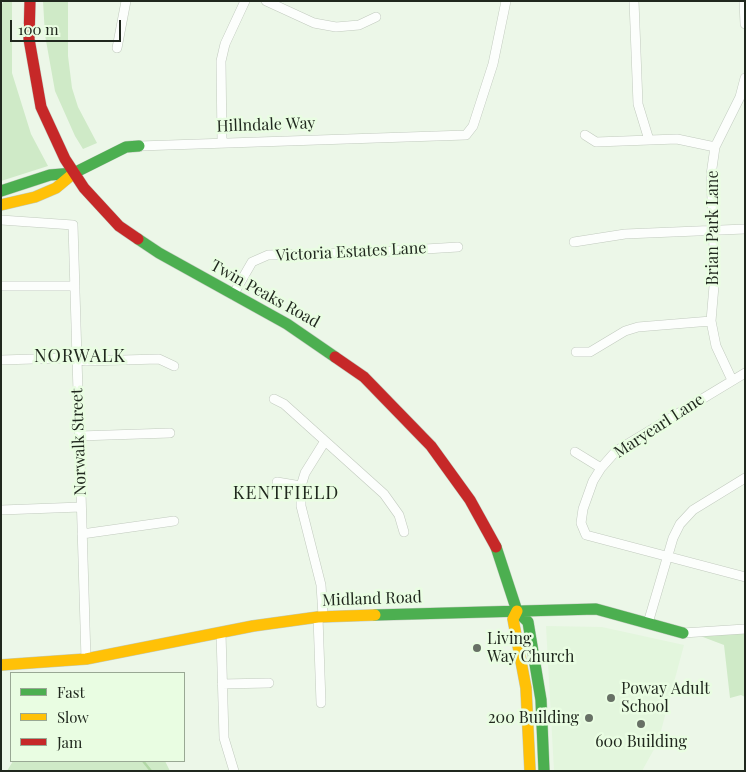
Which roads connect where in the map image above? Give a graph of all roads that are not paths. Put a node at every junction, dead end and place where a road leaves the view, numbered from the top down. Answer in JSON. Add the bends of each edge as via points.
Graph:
{"nodes":[{"id":1,"x":30,"y":1,"type":"edge"},
{"id":2,"x":126,"y":1,"type":"edge"},
{"id":3,"x":245,"y":1,"type":"edge"},
{"id":4,"x":266,"y":1,"type":"edge"},
{"id":5,"x":506,"y":1,"type":"edge"},
{"id":6,"x":634,"y":1,"type":"edge"},
{"id":7,"x":744,"y":1,"type":"edge"},
{"id":8,"x":376,"y":17,"type":"dead end"},
{"id":9,"x":745,"y":24,"type":"edge"},
{"id":10,"x":117,"y":48,"type":"dead end"},
{"id":11,"x":744,"y":84,"type":"edge"},
{"id":12,"x":585,"y":135,"type":"dead end"},
{"id":13,"x":649,"y":140,"type":"junction"},
{"id":14,"x":222,"y":142,"type":"junction"},
{"id":15,"x":140,"y":146,"type":"joint"},
{"id":16,"x":715,"y":147,"type":"junction"},
{"id":17,"x":74,"y":173,"type":"junction"},
{"id":18,"x":1,"y":191,"type":"edge"},
{"id":19,"x":1,"y":205,"type":"edge"},
{"id":20,"x":1,"y":220,"type":"edge"},
{"id":21,"x":745,"y":229,"type":"edge"},
{"id":22,"x":713,"y":230,"type":"junction"},
{"id":23,"x":574,"y":242,"type":"dead end"},
{"id":24,"x":458,"y":247,"type":"dead end"},
{"id":25,"x":1,"y":286,"type":"edge"},
{"id":26,"x":75,"y":286,"type":"junction"},
{"id":27,"x":233,"y":295,"type":"junction"},
{"id":28,"x":711,"y":321,"type":"junction"},
{"id":29,"x":576,"y":352,"type":"dead end"},
{"id":30,"x":77,"y":359,"type":"junction"},
{"id":31,"x":1,"y":360,"type":"edge"},
{"id":32,"x":174,"y":366,"type":"dead end"},
{"id":33,"x":745,"y":373,"type":"edge"},
{"id":34,"x":732,"y":380,"type":"junction"},
{"id":35,"x":274,"y":399,"type":"dead end"},
{"id":36,"x":170,"y":433,"type":"dead end"},
{"id":37,"x":79,"y":436,"type":"junction"},
{"id":38,"x":324,"y":441,"type":"junction"},
{"id":39,"x":575,"y":452,"type":"dead end"},
{"id":40,"x":601,"y":468,"type":"junction"},
{"id":41,"x":745,"y":478,"type":"edge"},
{"id":42,"x":277,"y":482,"type":"dead end"},
{"id":43,"x":301,"y":486,"type":"junction"},
{"id":44,"x":81,"y":507,"type":"junction"},
{"id":45,"x":1,"y":510,"type":"edge"},
{"id":46,"x":174,"y":521,"type":"dead end"},
{"id":47,"x":404,"y":532,"type":"dead end"},
{"id":48,"x":82,"y":534,"type":"junction"},
{"id":49,"x":667,"y":558,"type":"junction"},
{"id":50,"x":745,"y":578,"type":"edge"},
{"id":51,"x":517,"y":611,"type":"junction"},
{"id":52,"x":321,"y":617,"type":"junction"},
{"id":53,"x":648,"y":623,"type":"junction"},
{"id":54,"x":745,"y":629,"type":"edge"},
{"id":55,"x":221,"y":633,"type":"junction"},
{"id":56,"x":683,"y":633,"type":"joint"},
{"id":57,"x":86,"y":659,"type":"junction"},
{"id":58,"x":1,"y":665,"type":"edge"},
{"id":59,"x":269,"y":683,"type":"dead end"},
{"id":60,"x":222,"y":684,"type":"junction"},
{"id":61,"x":321,"y":703,"type":"dead end"},
{"id":62,"x":234,"y":771,"type":"edge"},
{"id":63,"x":530,"y":771,"type":"edge"},
{"id":64,"x":544,"y":771,"type":"edge"}],
"edges":[{"from":1,"to":17,"type":"main road","name":"Twin Peaks Road","via":[[29,39],[41,107]]},
{"from":2,"to":10,"type":"street"},
{"from":3,"to":14,"type":"street","via":[[220,61]]},
{"from":4,"to":8,"type":"street","via":[[314,24],[360,25]]},
{"from":5,"to":14,"type":"street","name":"Hillndale Way","via":[[493,64],[473,126],[466,135]]},
{"from":6,"to":13,"type":"street","via":[[638,104]]},
{"from":7,"to":9,"type":"street"},
{"from":11,"to":16,"type":"street","name":"Brian Park Lane"},
{"from":12,"to":13,"type":"street","via":[[596,142]]},
{"from":13,"to":16,"type":"street","via":[[677,139]]},
{"from":14,"to":15,"type":"street","name":"Hillndale Way"},
{"from":15,"to":17,"type":"main road","name":"Hillndale Way","via":[[126,146]]},
{"from":16,"to":22,"type":"street","name":"Brian Park Lane","via":[[711,176]]},
{"from":17,"to":18,"type":"main road","via":[[50,175]]},
{"from":17,"to":19,"type":"main road","via":[[56,188]]},
{"from":17,"to":27,"type":"main road","name":"Twin Peaks Road","via":[[119,226]]},
{"from":20,"to":26,"type":"street","name":"Norwalk Street","via":[[73,225]]},
{"from":21,"to":22,"type":"street"},
{"from":22,"to":23,"type":"street","via":[[625,234]]},
{"from":22,"to":28,"type":"street","name":"Brian Park Lane","via":[[715,274]]},
{"from":24,"to":27,"type":"street","name":"Victoria Estates Lane","via":[[268,256],[252,262]]},
{"from":25,"to":26,"type":"street"},
{"from":26,"to":30,"type":"street","name":"Norwalk Street"},
{"from":27,"to":51,"type":"main road","name":"Twin Peaks Road","via":[[317,342],[364,378],[405,417],[448,468],[484,526],[498,553]]},
{"from":28,"to":29,"type":"street","via":[[638,327],[590,352]]},
{"from":28,"to":34,"type":"street","name":"Brian Park Lane","via":[[716,346]]},
{"from":30,"to":31,"type":"street"},
{"from":30,"to":32,"type":"street","via":[[158,358]]},
{"from":30,"to":37,"type":"street","name":"Norwalk Street"},
{"from":33,"to":34,"type":"street","name":"Maryearl Lane"},
{"from":34,"to":40,"type":"street","name":"Maryearl Lane","via":[[616,451]]},
{"from":35,"to":38,"type":"street","via":[[284,404]]},
{"from":36,"to":37,"type":"street"},
{"from":37,"to":44,"type":"street","name":"Norwalk Street"},
{"from":38,"to":43,"type":"street","via":[[311,460]]},
{"from":38,"to":47,"type":"street","via":[[384,494],[399,515]]},
{"from":39,"to":40,"type":"street"},
{"from":40,"to":49,"type":"street","name":"Maryearl Lane","via":[[583,509],[581,523],[586,534]]},
{"from":41,"to":49,"type":"street","via":[[693,510],[680,524]]},
{"from":42,"to":43,"type":"street"},
{"from":43,"to":52,"type":"street","via":[[303,521],[321,585]]},
{"from":44,"to":45,"type":"street"},
{"from":44,"to":48,"type":"street","name":"Norwalk Street"},
{"from":46,"to":48,"type":"street"},
{"from":48,"to":57,"type":"street","name":"Norwalk Street"},
{"from":49,"to":50,"type":"street"},
{"from":49,"to":53,"type":"street"},
{"from":51,"to":52,"type":"main road","name":"Midland Road"},
{"from":51,"to":53,"type":"main road","name":"Midland Road","via":[[596,609]]},
{"from":51,"to":63,"type":"main road","name":"Twin Peaks Road","via":[[513,620],[526,688]]},
{"from":51,"to":64,"type":"main road","name":"Twin Peaks Road","via":[[527,620],[537,668]]},
{"from":52,"to":55,"type":"main road","name":"Midland Road","via":[[291,619]]},
{"from":52,"to":61,"type":"street"},
{"from":53,"to":56,"type":"main road","name":"Midland Road"},
{"from":54,"to":56,"type":"street","name":"Midland Road"},
{"from":55,"to":57,"type":"main road","name":"Midland Road"},
{"from":55,"to":60,"type":"street"},
{"from":57,"to":58,"type":"main road","name":"Midland Road"},
{"from":59,"to":60,"type":"street"},
{"from":60,"to":62,"type":"street","via":[[224,738]]}]}
